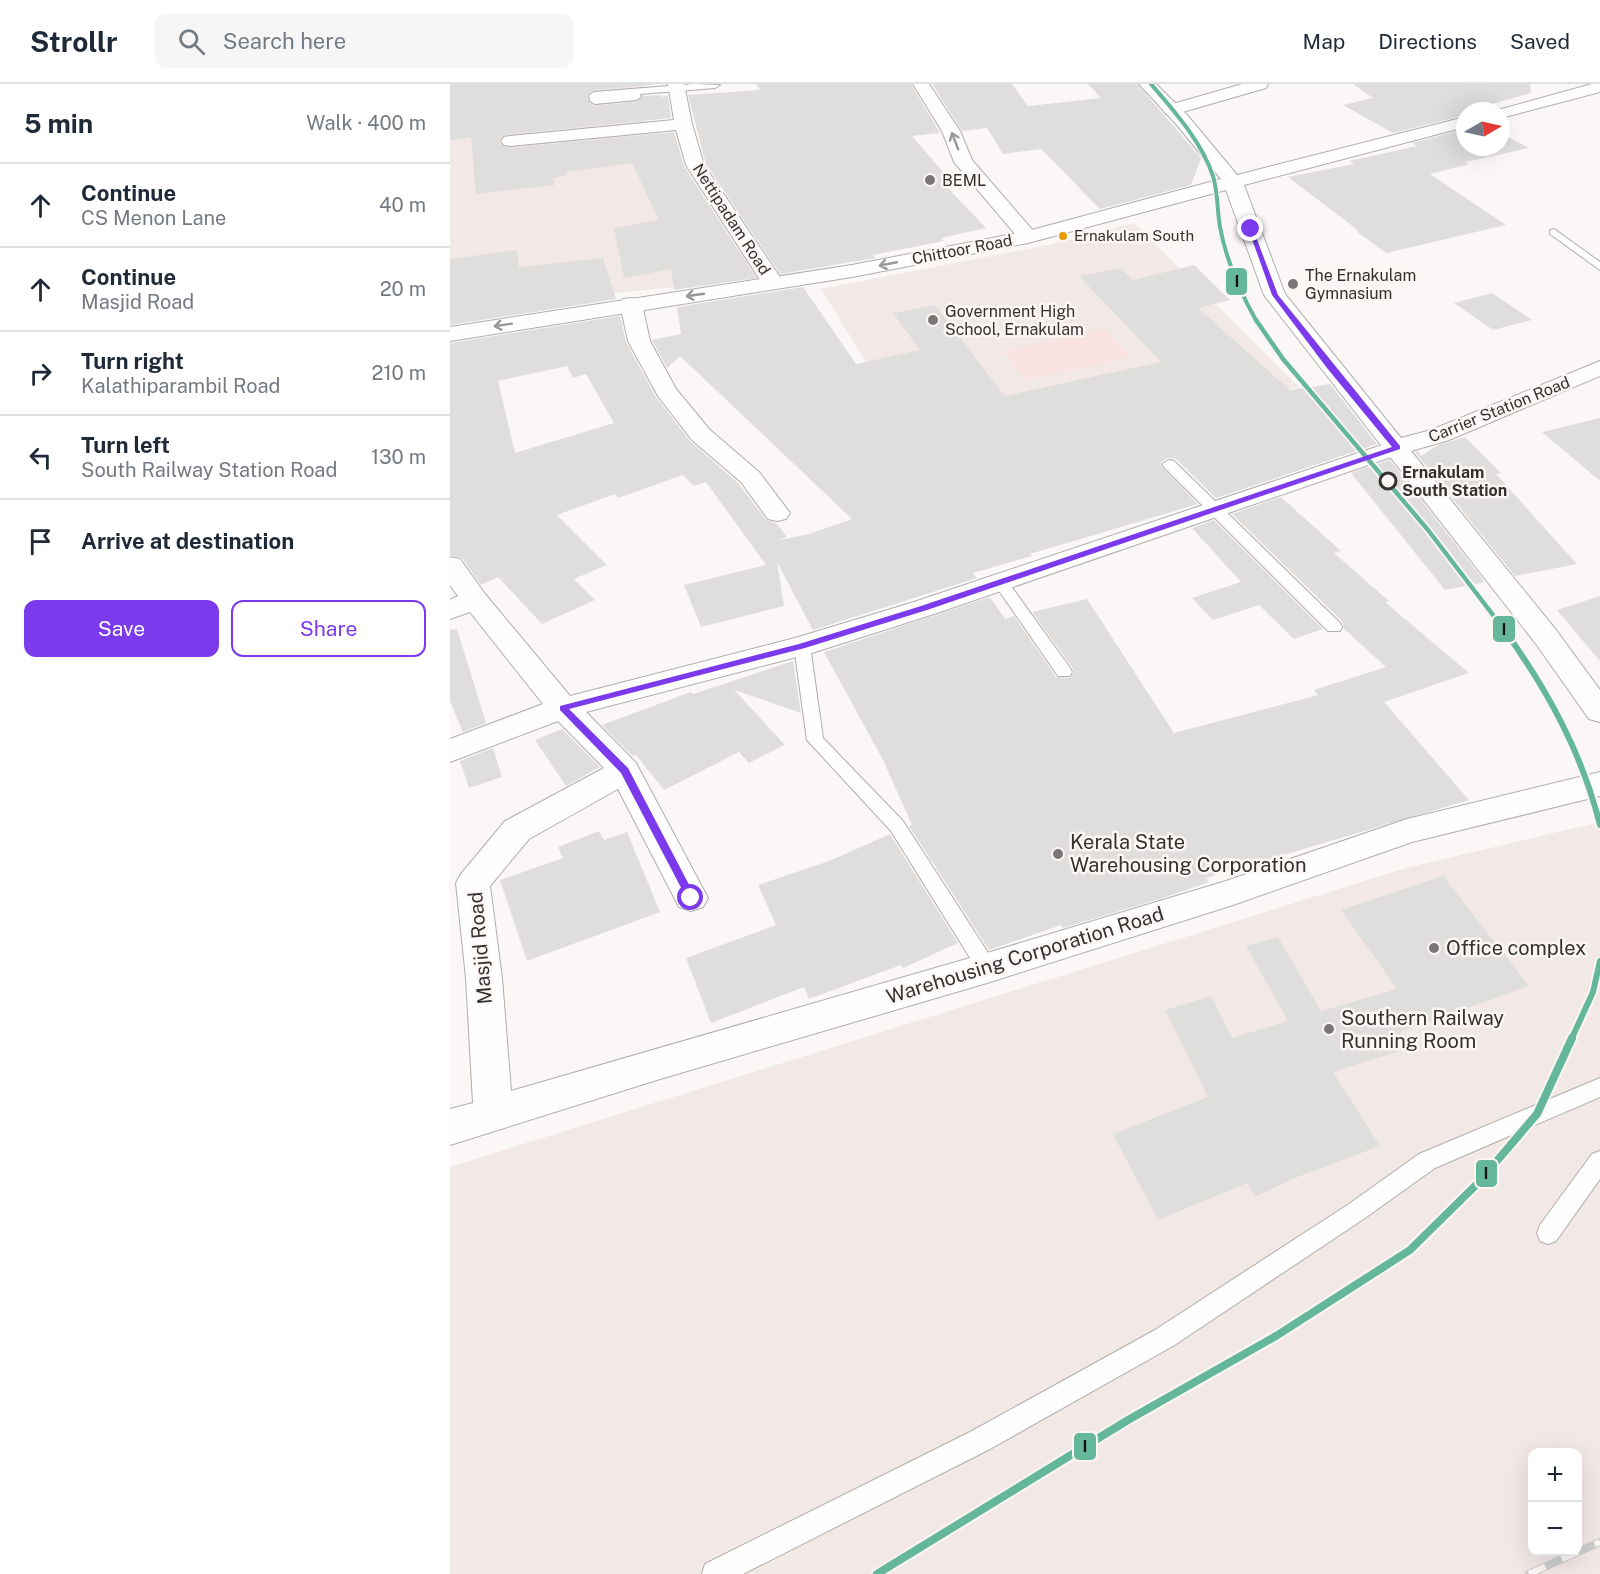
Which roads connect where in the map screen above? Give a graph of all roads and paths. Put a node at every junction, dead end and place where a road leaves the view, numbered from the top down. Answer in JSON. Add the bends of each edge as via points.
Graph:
{"nodes":[{"id":1,"x":921,"y":84,"type":"edge"},
{"id":2,"x":1147,"y":84,"type":"edge"},
{"id":3,"x":1260,"y":84,"type":"edge"},
{"id":4,"x":715,"y":85,"type":"edge"},
{"id":5,"x":676,"y":86,"type":"edge"},
{"id":6,"x":1600,"y":87,"type":"edge"},
{"id":7,"x":635,"y":92,"type":"dead end"},
{"id":8,"x":1172,"y":110,"type":"junction"},
{"id":9,"x":1510,"y":111,"type":"edge"},
{"id":10,"x":683,"y":124,"type":"junction"},
{"id":11,"x":1456,"y":124,"type":"edge"},
{"id":12,"x":510,"y":141,"type":"dead end"},
{"id":13,"x":1233,"y":182,"type":"junction"},
{"id":14,"x":1554,"y":232,"type":"dead end"},
{"id":15,"x":1028,"y":237,"type":"junction"},
{"id":16,"x":1600,"y":267,"type":"edge"},
{"id":17,"x":773,"y":283,"type":"junction"},
{"id":18,"x":631,"y":304,"type":"junction"},
{"id":19,"x":450,"y":334,"type":"edge"},
{"id":20,"x":1600,"y":368,"type":"edge"},
{"id":21,"x":1397,"y":447,"type":"junction"},
{"id":22,"x":1169,"y":464,"type":"dead end"},
{"id":23,"x":1214,"y":508,"type":"junction"},
{"id":24,"x":777,"y":513,"type":"dead end"},
{"id":25,"x":450,"y":565,"type":"edge"},
{"id":26,"x":1001,"y":582,"type":"junction"},
{"id":27,"x":463,"y":605,"type":"edge"},
{"id":28,"x":1334,"y":627,"type":"dead end"},
{"id":29,"x":802,"y":646,"type":"junction"},
{"id":30,"x":1064,"y":672,"type":"dead end"},
{"id":31,"x":563,"y":708,"type":"junction"},
{"id":32,"x":1600,"y":712,"type":"edge"},
{"id":33,"x":450,"y":751,"type":"edge"},
{"id":34,"x":625,"y":771,"type":"junction"},
{"id":35,"x":1600,"y":784,"type":"edge"},
{"id":36,"x":691,"y":898,"type":"dead end"},
{"id":37,"x":987,"y":968,"type":"junction"},
{"id":38,"x":1600,"y":1087,"type":"edge"},
{"id":39,"x":494,"y":1112,"type":"junction"},
{"id":40,"x":450,"y":1127,"type":"edge"},
{"id":41,"x":1600,"y":1161,"type":"edge"},
{"id":42,"x":1548,"y":1233,"type":"dead end"},
{"id":43,"x":715,"y":1574,"type":"edge"}],
"edges":[{"from":15,"to":1,"type":"street","one_way":true,"via":[[963,162],[951,131]]},
{"from":2,"to":8,"type":"street"},
{"from":3,"to":8,"type":"street"},
{"from":4,"to":5,"type":"lane"},
{"from":5,"to":7,"type":"lane"},
{"from":5,"to":10,"type":"street","name":"Nettipadam Road"},
{"from":6,"to":9,"type":"street"},
{"from":8,"to":13,"type":"street"},
{"from":10,"to":12,"type":"street"},
{"from":10,"to":17,"type":"street","name":"Nettipadam Road","via":[[695,165]]},
{"from":11,"to":13,"type":"street","name":"Chittoor Road"},
{"from":13,"to":15,"type":"street","name":"Chittoor Road"},
{"from":13,"to":21,"type":"street","via":[[1275,295]]},
{"from":14,"to":16,"type":"lane"},
{"from":15,"to":17,"type":"street","name":"Chittoor Road","one_way":true},
{"from":17,"to":18,"type":"street","name":"Chittoor Road","one_way":true},
{"from":18,"to":19,"type":"street","name":"Chittoor Road","one_way":true},
{"from":18,"to":24,"type":"street","via":[[639,341],[666,390],[701,435],[750,477]]},
{"from":20,"to":21,"type":"street","name":"Carrier Station Road","via":[[1440,435]]},
{"from":21,"to":23,"type":"street","name":"Carrier Station Road"},
{"from":21,"to":32,"type":"street"},
{"from":22,"to":23,"type":"lane"},
{"from":23,"to":26,"type":"street","name":"Carrier Station Road"},
{"from":23,"to":28,"type":"lane"},
{"from":25,"to":27,"type":"street"},
{"from":26,"to":29,"type":"street","name":"Carrier Station Road"},
{"from":26,"to":30,"type":"lane"},
{"from":27,"to":31,"type":"street"},
{"from":29,"to":31,"type":"street","name":"Carrier Station Road"},
{"from":29,"to":37,"type":"lane","via":[[815,740],[897,826]]},
{"from":31,"to":33,"type":"street","name":"Carrier Station Road"},
{"from":31,"to":34,"type":"street"},
{"from":34,"to":36,"type":"street"},
{"from":34,"to":39,"type":"street","name":"Masjid Road","via":[[517,830],[473,883]]},
{"from":35,"to":37,"type":"street","name":"Warehousing Corporation Road","via":[[1407,831],[1233,892]]},
{"from":37,"to":39,"type":"street","name":"Warehousing Corporation Road"},
{"from":38,"to":43,"type":"lane","via":[[1427,1161],[1164,1338],[981,1440]]},
{"from":39,"to":40,"type":"street","name":"Warehousing Corporation Road"},
{"from":41,"to":42,"type":"lane"}]}
